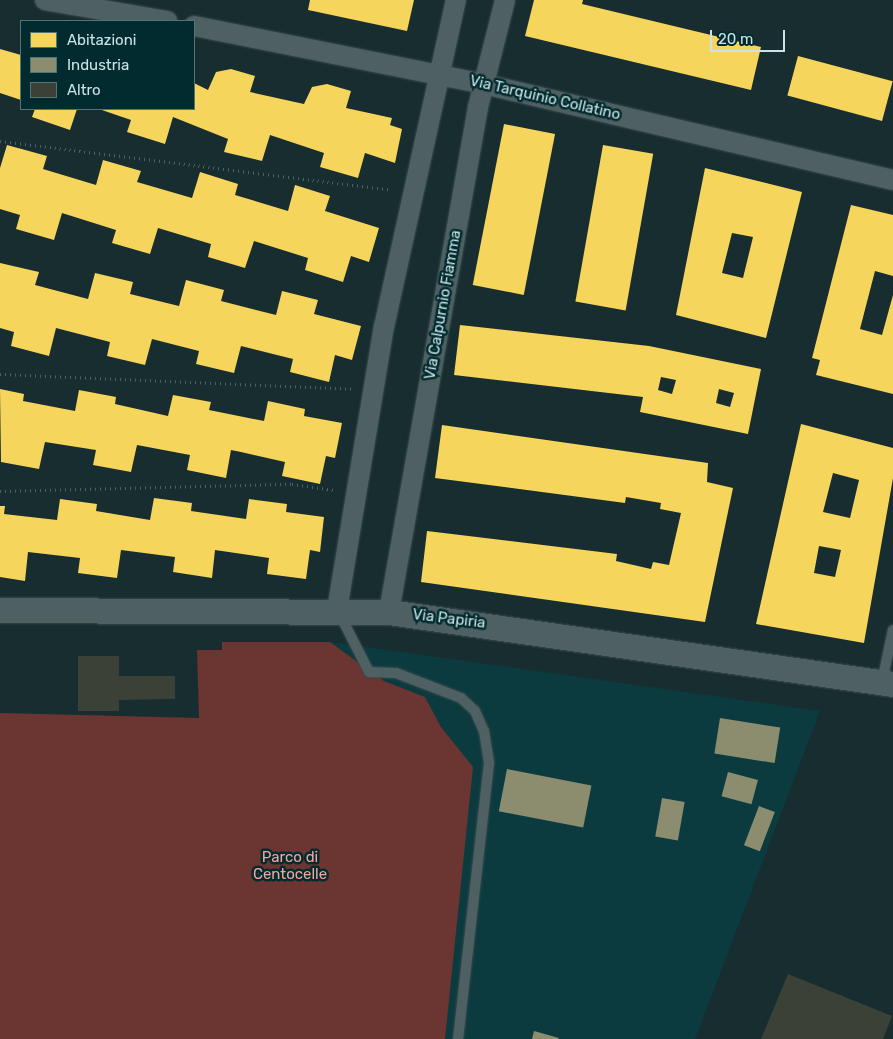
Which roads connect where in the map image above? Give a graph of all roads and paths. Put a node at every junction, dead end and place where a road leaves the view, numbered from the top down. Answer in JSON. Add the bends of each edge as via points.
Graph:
{"nodes":[{"id":1,"x":45,"y":0,"type":"edge"},
{"id":2,"x":456,"y":0,"type":"edge"},
{"id":3,"x":505,"y":0,"type":"edge"},
{"id":4,"x":161,"y":20,"type":"edge"},
{"id":5,"x":195,"y":26,"type":"edge"},
{"id":6,"x":439,"y":74,"type":"junction"},
{"id":7,"x":484,"y":84,"type":"junction"},
{"id":8,"x":0,"y":141,"type":"edge"},
{"id":9,"x":893,"y":180,"type":"edge"},
{"id":10,"x":412,"y":193,"type":"junction"},
{"id":11,"x":0,"y":374,"type":"edge"},
{"id":12,"x":373,"y":391,"type":"junction"},
{"id":13,"x":0,"y":491,"type":"edge"},
{"id":14,"x":356,"y":493,"type":"junction"},
{"id":15,"x":0,"y":610,"type":"edge"},
{"id":16,"x":337,"y":610,"type":"junction"},
{"id":17,"x":389,"y":612,"type":"junction"},
{"id":18,"x":893,"y":630,"type":"edge"},
{"id":19,"x":888,"y":683,"type":"edge"},
{"id":20,"x":458,"y":1039,"type":"edge"}],
"edges":[{"from":1,"to":4,"type":"street"},
{"from":2,"to":6,"type":"street"},
{"from":3,"to":7,"type":"street","name":"Via Calpurnio Fiamma"},
{"from":5,"to":6,"type":"street","name":"Via Tarquinio Collatino"},
{"from":6,"to":7,"type":"street","name":"Via Tarquinio Collatino"},
{"from":6,"to":10,"type":"street"},
{"from":7,"to":9,"type":"street","name":"Via Tarquinio Collatino"},
{"from":7,"to":17,"type":"street","name":"Via Calpurnio Fiamma"},
{"from":8,"to":10,"type":"path"},
{"from":10,"to":12,"type":"street"},
{"from":11,"to":12,"type":"path","via":[[317,384]]},
{"from":12,"to":14,"type":"street"},
{"from":13,"to":14,"type":"path","via":[[292,484]]},
{"from":14,"to":16,"type":"street"},
{"from":15,"to":16,"type":"street","name":"Via Papiria"},
{"from":16,"to":17,"type":"street","name":"Via Papiria"},
{"from":16,"to":20,"type":"lane","via":[[369,672],[396,673],[461,698],[475,711],[484,731],[489,763]]},
{"from":17,"to":19,"type":"street","name":"Via Papiria"},
{"from":18,"to":19,"type":"lane"}]}
